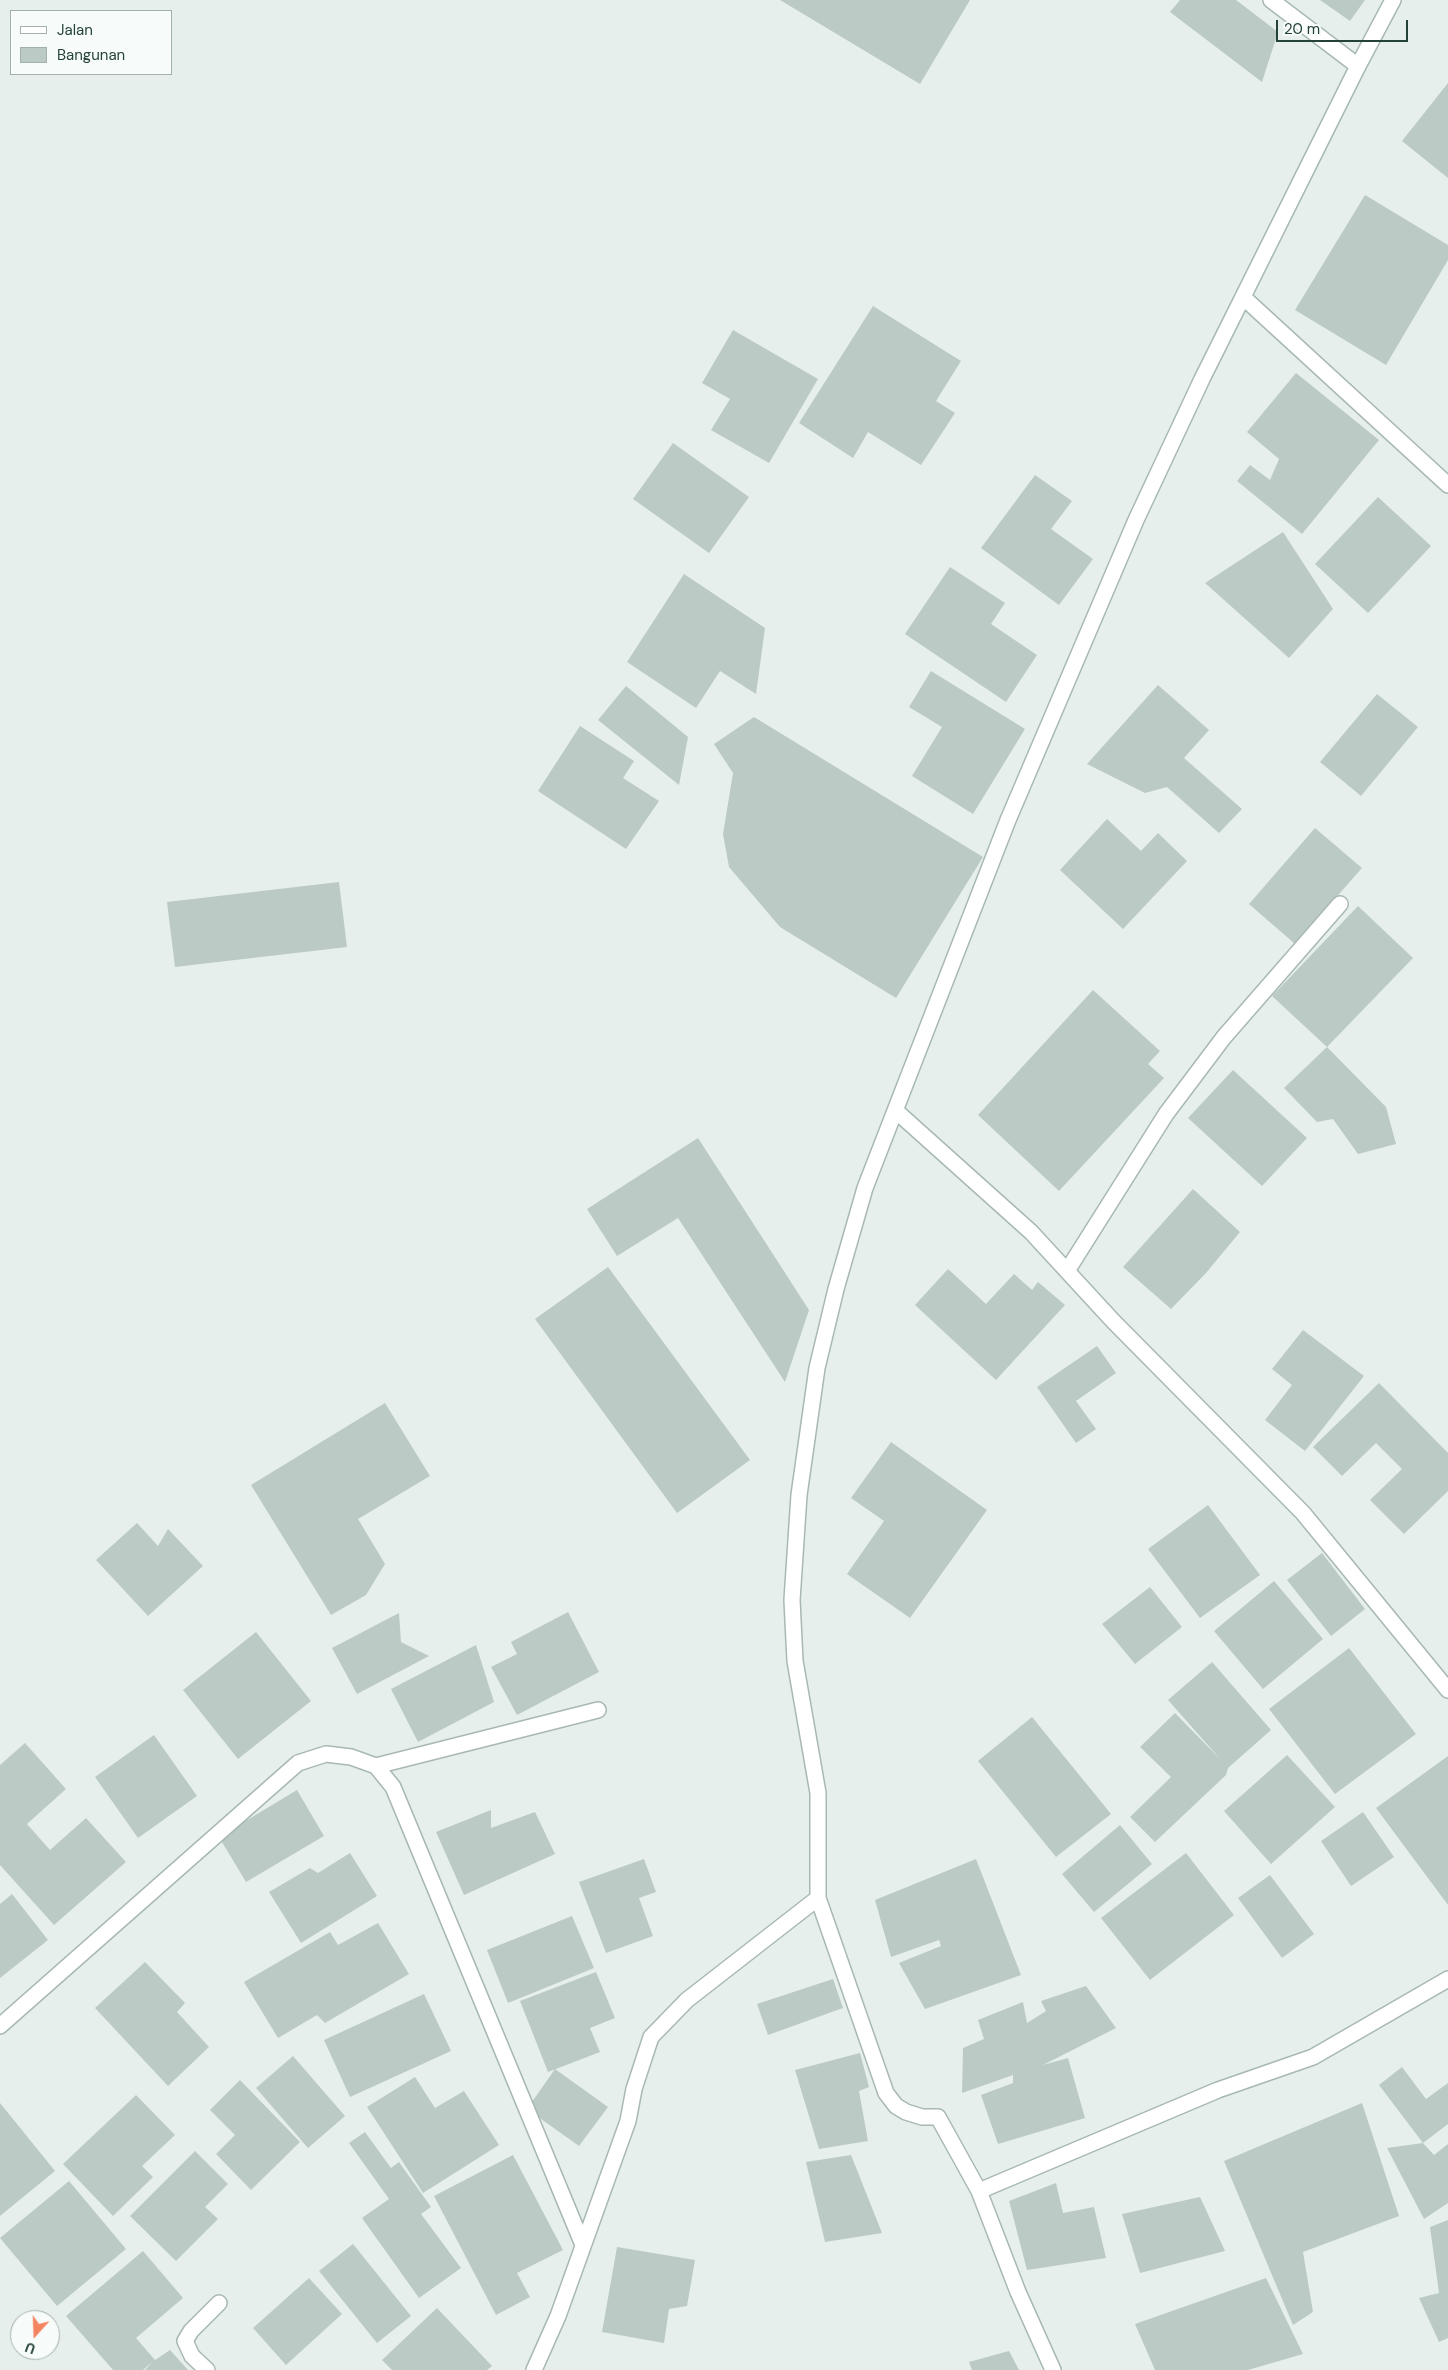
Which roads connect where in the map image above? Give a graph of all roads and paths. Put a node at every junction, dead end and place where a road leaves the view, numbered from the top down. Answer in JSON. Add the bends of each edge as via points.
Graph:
{"nodes":[{"id":1,"x":1271,"y":0,"type":"edge"},
{"id":2,"x":1393,"y":0,"type":"edge"},
{"id":3,"x":1358,"y":66,"type":"junction"},
{"id":4,"x":1243,"y":297,"type":"junction"},
{"id":5,"x":1448,"y":485,"type":"edge"},
{"id":6,"x":1340,"y":904,"type":"dead end"},
{"id":7,"x":896,"y":1111,"type":"junction"},
{"id":8,"x":1067,"y":1271,"type":"junction"},
{"id":9,"x":1448,"y":1690,"type":"edge"},
{"id":10,"x":598,"y":1710,"type":"dead end"},
{"id":11,"x":376,"y":1766,"type":"junction"},
{"id":12,"x":818,"y":1898,"type":"junction"},
{"id":13,"x":1448,"y":1979,"type":"edge"},
{"id":14,"x":0,"y":2026,"type":"edge"},
{"id":15,"x":980,"y":2191,"type":"junction"},
{"id":16,"x":583,"y":2245,"type":"junction"},
{"id":17,"x":219,"y":2303,"type":"dead end"},
{"id":18,"x":208,"y":2370,"type":"edge"},
{"id":19,"x":534,"y":2370,"type":"edge"},
{"id":20,"x":1053,"y":2370,"type":"edge"}],
"edges":[{"from":1,"to":3,"type":"street"},
{"from":2,"to":3,"type":"street"},
{"from":3,"to":4,"type":"street"},
{"from":4,"to":5,"type":"street"},
{"from":4,"to":7,"type":"street","via":[[1136,520],[1015,802]]},
{"from":6,"to":8,"type":"street","via":[[1224,1037],[1166,1114]]},
{"from":7,"to":8,"type":"street","via":[[1031,1232]]},
{"from":7,"to":12,"type":"street","via":[[865,1188],[836,1289],[817,1368],[799,1495],[792,1600],[794,1653],[818,1794]]},
{"from":8,"to":9,"type":"street","via":[[1303,1514]]},
{"from":10,"to":11,"type":"street"},
{"from":11,"to":14,"type":"street","via":[[351,1756],[326,1754],[298,1763]]},
{"from":11,"to":16,"type":"street","via":[[393,1787]]},
{"from":12,"to":15,"type":"street","via":[[886,2094],[906,2112],[938,2117]]},
{"from":12,"to":16,"type":"street","via":[[687,2000],[651,2037],[634,2089],[628,2121]]},
{"from":13,"to":15,"type":"street","via":[[1313,2057],[1218,2090]]},
{"from":15,"to":20,"type":"street","via":[[1018,2292]]},
{"from":16,"to":19,"type":"street","via":[[558,2316]]},
{"from":17,"to":18,"type":"street","via":[[191,2330],[185,2341],[192,2356]]}]}
